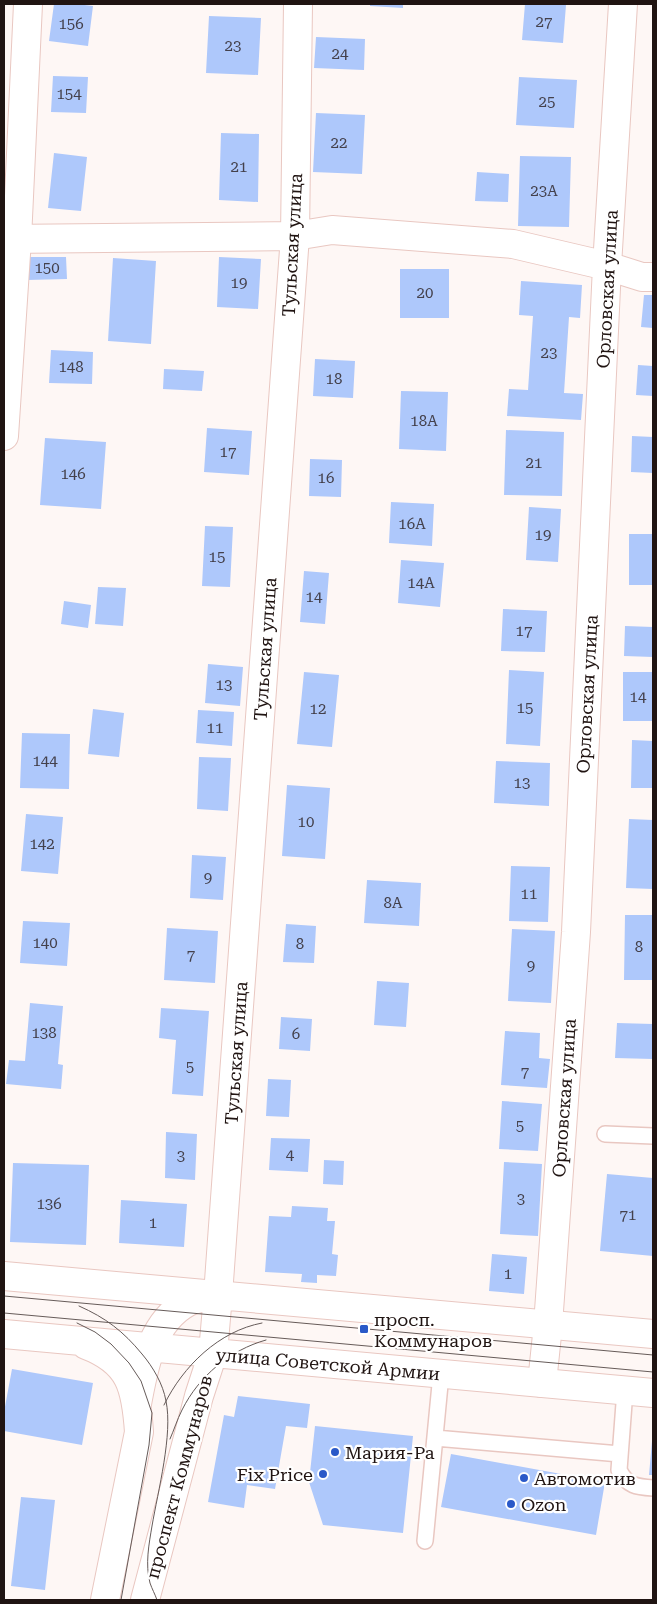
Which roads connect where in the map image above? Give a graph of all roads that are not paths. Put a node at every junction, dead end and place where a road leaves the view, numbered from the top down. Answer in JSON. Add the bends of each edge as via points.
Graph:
{"nodes":[{"id":1,"x":28,"y":4,"type":"edge"},
{"id":2,"x":298,"y":4,"type":"edge"},
{"id":3,"x":623,"y":4,"type":"edge"},
{"id":4,"x":295,"y":236,"type":"junction"},
{"id":5,"x":10,"y":239,"type":"edge"},
{"id":6,"x":607,"y":266,"type":"junction"},
{"id":7,"x":653,"y":277,"type":"edge"},
{"id":8,"x":4,"y":436,"type":"edge"},
{"id":9,"x":605,"y":1134,"type":"dead end"},
{"id":10,"x":653,"y":1136,"type":"edge"},
{"id":11,"x":4,"y":1276,"type":"edge"},
{"id":12,"x":218,"y":1295,"type":"junction"},
{"id":13,"x":548,"y":1325,"type":"junction"},
{"id":14,"x":4,"y":1334,"type":"edge"},
{"id":15,"x":653,"y":1334,"type":"edge"},
{"id":16,"x":73,"y":1340,"type":"junction"},
{"id":17,"x":150,"y":1347,"type":"junction"},
{"id":18,"x":213,"y":1353,"type":"junction"},
{"id":19,"x":441,"y":1374,"type":"junction"},
{"id":20,"x":542,"y":1383,"type":"junction"},
{"id":21,"x":625,"y":1390,"type":"junction"},
{"id":22,"x":653,"y":1393,"type":"edge"},
{"id":23,"x":137,"y":1404,"type":"junction"},
{"id":24,"x":435,"y":1438,"type":"junction"},
{"id":25,"x":620,"y":1454,"type":"junction"},
{"id":26,"x":653,"y":1488,"type":"edge"},
{"id":27,"x":425,"y":1541,"type":"dead end"},
{"id":28,"x":104,"y":1600,"type":"edge"},
{"id":29,"x":146,"y":1600,"type":"edge"}],
"edges":[{"from":1,"to":5,"type":"street"},
{"from":2,"to":4,"type":"street","name":"Тульская улица"},
{"from":3,"to":6,"type":"street","name":"Орловская улица"},
{"from":4,"to":5,"type":"street"},
{"from":4,"to":6,"type":"street","via":[[332,230],[513,244]]},
{"from":4,"to":12,"type":"street","name":"Тульская улица"},
{"from":5,"to":8,"type":"street"},
{"from":6,"to":7,"type":"street","via":[[642,277]]},
{"from":6,"to":13,"type":"street","name":"Орловская улица","via":[[576,932]]},
{"from":9,"to":10,"type":"lane"},
{"from":11,"to":12,"type":"street"},
{"from":12,"to":13,"type":"street"},
{"from":12,"to":17,"type":"street","via":[[189,1301],[173,1312]]},
{"from":12,"to":18,"type":"street","name":"Тульская улица"},
{"from":13,"to":15,"type":"street"},
{"from":13,"to":20,"type":"street","name":"Орловская улица"},
{"from":14,"to":16,"type":"street","name":"улица Советской Армии"},
{"from":16,"to":17,"type":"street","name":"улица Советской Армии"},
{"from":16,"to":23,"type":"street","via":[[98,1349],[118,1363],[131,1382]]},
{"from":17,"to":18,"type":"street","name":"улица Советской Армии"},
{"from":17,"to":23,"type":"street"},
{"from":18,"to":19,"type":"street","name":"улица Советской Армии"},
{"from":18,"to":29,"type":"street","name":"проспект Коммунаров"},
{"from":19,"to":20,"type":"street","name":"улица Советской Армии"},
{"from":19,"to":24,"type":"lane"},
{"from":20,"to":21,"type":"street","name":"улица Советской Армии"},
{"from":21,"to":22,"type":"street","name":"улица Советской Армии"},
{"from":21,"to":25,"type":"lane"},
{"from":23,"to":28,"type":"street","via":[[139,1432]]},
{"from":24,"to":25,"type":"lane"},
{"from":24,"to":27,"type":"lane"},
{"from":25,"to":26,"type":"lane","via":[[619,1470],[624,1478],[638,1487]]}]}
